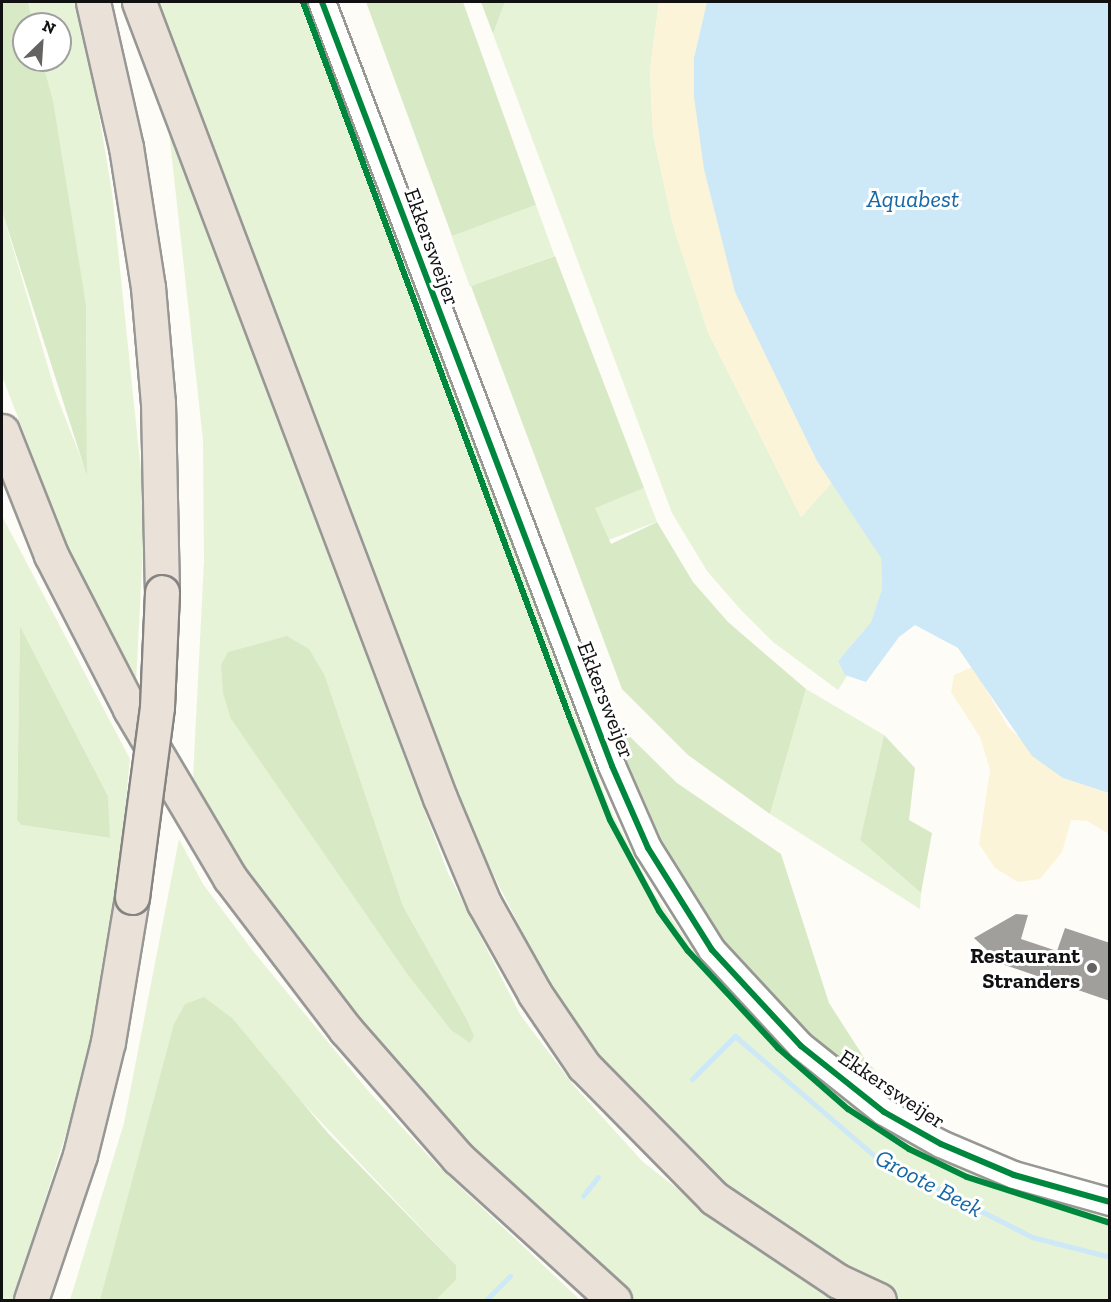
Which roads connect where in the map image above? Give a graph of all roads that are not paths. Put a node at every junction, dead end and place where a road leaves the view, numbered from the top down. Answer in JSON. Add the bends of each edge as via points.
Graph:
{"nodes":[{"id":1,"x":93,"y":2,"type":"edge"},
{"id":2,"x":139,"y":2,"type":"edge"},
{"id":3,"x":322,"y":2,"type":"edge"},
{"id":4,"x":2,"y":431,"type":"edge"},
{"id":5,"x":1110,"y":1202,"type":"edge"},
{"id":6,"x":31,"y":1300,"type":"edge"},
{"id":7,"x":614,"y":1300,"type":"edge"},
{"id":8,"x":879,"y":1300,"type":"edge"}],
"edges":[{"from":1,"to":6,"type":"highway","bridge":true,"via":[[126,147],[148,287],[158,403],[162,592],[152,761],[108,1042],[80,1155]]},
{"from":2,"to":8,"type":"highway","via":[[440,798],[484,903],[529,984],[584,1066],[714,1198],[828,1275]]},
{"from":3,"to":5,"type":"street","name":"Ekkersweijer","via":[[612,766],[648,848],[712,950],[794,1040],[884,1112],[941,1144],[1014,1175]]},
{"from":4,"to":7,"type":"highway","via":[[51,555],[130,709],[230,878],[339,1021],[458,1158]]}]}
